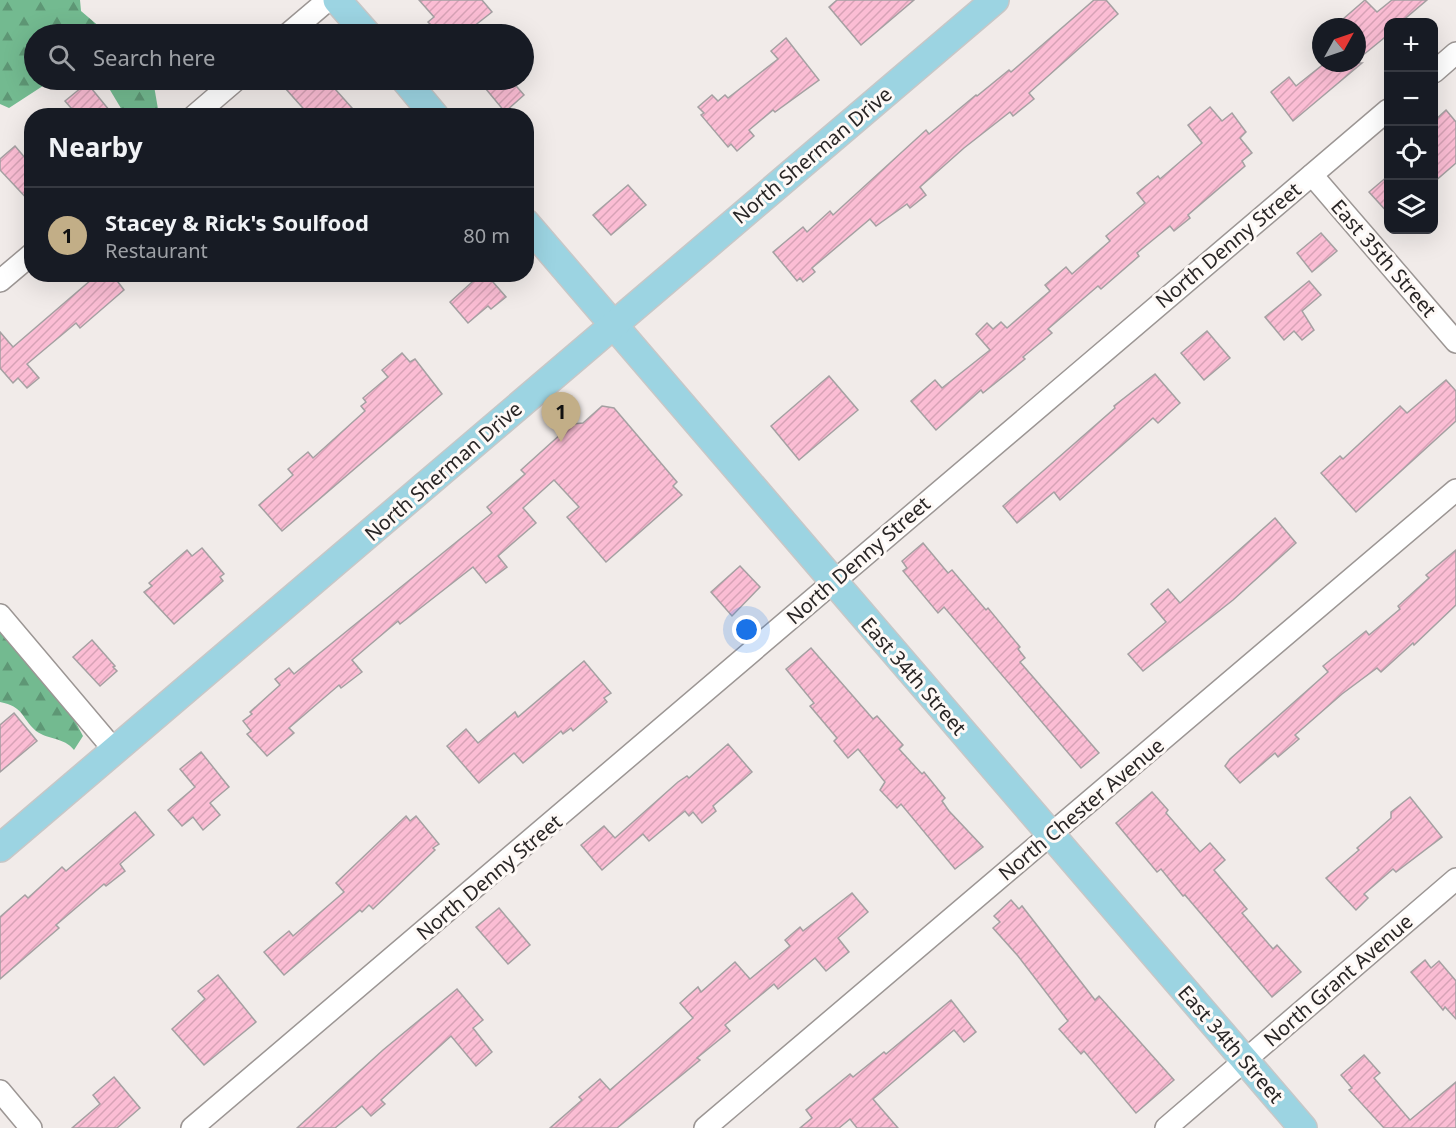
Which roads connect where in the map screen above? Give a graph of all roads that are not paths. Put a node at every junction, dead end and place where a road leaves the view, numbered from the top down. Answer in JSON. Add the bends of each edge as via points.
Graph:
{"nodes":[{"id":1,"x":328,"y":0,"type":"edge"},
{"id":2,"x":337,"y":0,"type":"edge"},
{"id":3,"x":995,"y":0,"type":"edge"},
{"id":4,"x":300,"y":24,"type":"edge"},
{"id":5,"x":357,"y":24,"type":"edge"},
{"id":6,"x":1456,"y":53,"type":"edge"},
{"id":7,"x":1438,"y":69,"type":"edge"},
{"id":8,"x":224,"y":90,"type":"edge"},
{"id":9,"x":413,"y":90,"type":"edge"},
{"id":10,"x":203,"y":108,"type":"edge"},
{"id":11,"x":428,"y":108,"type":"edge"},
{"id":12,"x":1384,"y":114,"type":"edge"},
{"id":13,"x":1312,"y":175,"type":"junction"},
{"id":14,"x":534,"y":232,"type":"edge"},
{"id":15,"x":24,"y":261,"type":"edge"},
{"id":16,"x":0,"y":281,"type":"edge"},
{"id":17,"x":613,"y":325,"type":"junction"},
{"id":18,"x":1456,"y":342,"type":"edge"},
{"id":19,"x":1456,"y":490,"type":"edge"},
{"id":20,"x":834,"y":582,"type":"junction"},
{"id":21,"x":0,"y":615,"type":"edge"},
{"id":22,"x":115,"y":751,"type":"junction"},
{"id":23,"x":1051,"y":834,"type":"junction"},
{"id":24,"x":0,"y":848,"type":"edge"},
{"id":25,"x":1456,"y":879,"type":"edge"},
{"id":26,"x":1245,"y":1060,"type":"junction"},
{"id":27,"x":0,"y":1091,"type":"edge"},
{"id":28,"x":32,"y":1128,"type":"edge"},
{"id":29,"x":192,"y":1128,"type":"edge"},
{"id":30,"x":705,"y":1128,"type":"edge"},
{"id":31,"x":1166,"y":1128,"type":"edge"},
{"id":32,"x":1303,"y":1128,"type":"edge"}],
"edges":[{"from":1,"to":4,"type":"street"},
{"from":2,"to":5,"type":"main road"},
{"from":3,"to":17,"type":"main road","name":"North Sherman Drive"},
{"from":6,"to":7,"type":"street"},
{"from":8,"to":10,"type":"street"},
{"from":9,"to":11,"type":"main road"},
{"from":12,"to":13,"type":"street","name":"North Denny Street"},
{"from":13,"to":18,"type":"street","name":"East 35th Street"},
{"from":13,"to":20,"type":"street","name":"North Denny Street"},
{"from":14,"to":17,"type":"main road","name":"East 34th Street"},
{"from":15,"to":16,"type":"street"},
{"from":17,"to":20,"type":"main road","name":"East 34th Street"},
{"from":17,"to":22,"type":"main road","name":"North Sherman Drive"},
{"from":19,"to":23,"type":"street","name":"North Chester Avenue"},
{"from":20,"to":23,"type":"main road","name":"East 34th Street"},
{"from":20,"to":29,"type":"street","name":"North Denny Street"},
{"from":21,"to":22,"type":"street"},
{"from":22,"to":24,"type":"main road","name":"North Sherman Drive"},
{"from":23,"to":26,"type":"main road","name":"East 34th Street"},
{"from":23,"to":30,"type":"street","name":"North Chester Avenue"},
{"from":25,"to":26,"type":"street","name":"North Grant Avenue"},
{"from":26,"to":31,"type":"street","name":"North Grant Avenue"},
{"from":26,"to":32,"type":"main road","name":"East 34th Street"},
{"from":27,"to":28,"type":"street"}]}
